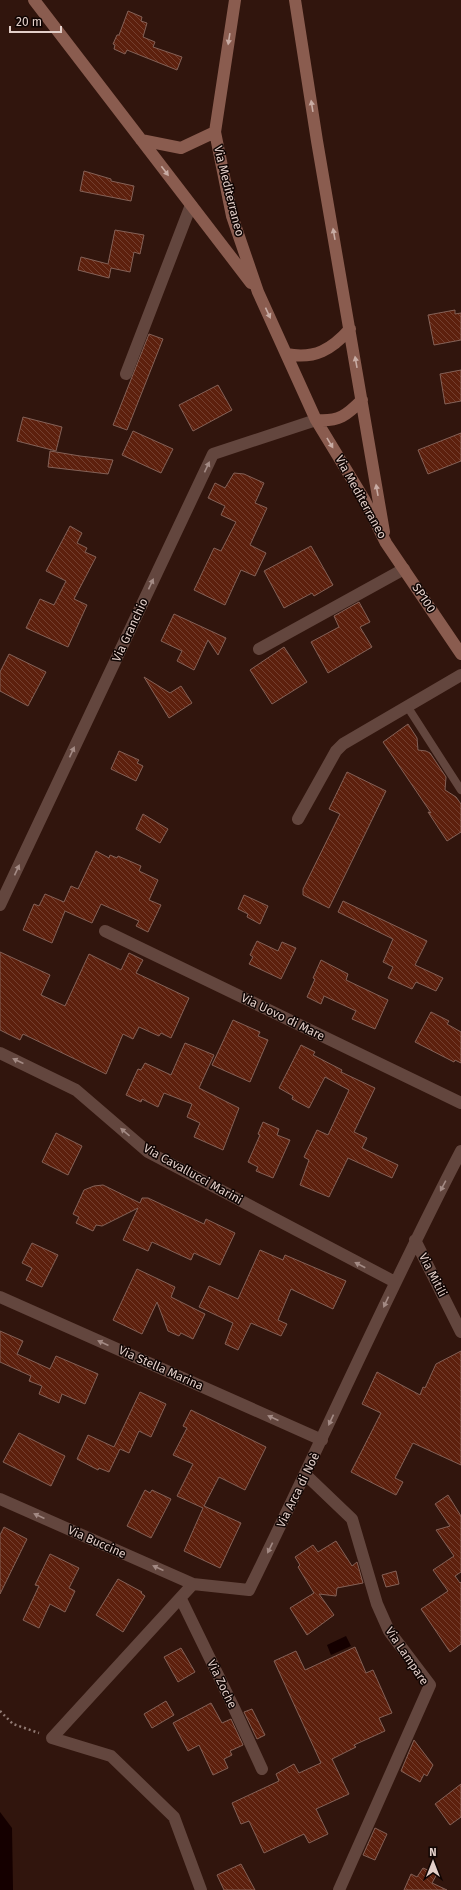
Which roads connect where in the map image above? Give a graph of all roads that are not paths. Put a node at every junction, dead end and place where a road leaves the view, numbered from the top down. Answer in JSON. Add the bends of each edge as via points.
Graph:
{"nodes":[{"id":1,"x":34,"y":0,"type":"edge"},
{"id":2,"x":235,"y":0,"type":"edge"},
{"id":3,"x":295,"y":0,"type":"edge"},
{"id":4,"x":215,"y":132,"type":"junction"},
{"id":5,"x":141,"y":140,"type":"junction"},
{"id":6,"x":191,"y":205,"type":"junction"},
{"id":7,"x":258,"y":292,"type":"junction"},
{"id":8,"x":350,"y":328,"type":"junction"},
{"id":9,"x":286,"y":354,"type":"junction"},
{"id":10,"x":126,"y":374,"type":"dead end"},
{"id":11,"x":362,"y":400,"type":"junction"},
{"id":12,"x":316,"y":420,"type":"junction"},
{"id":13,"x":386,"y":543,"type":"junction"},
{"id":14,"x":404,"y":569,"type":"junction"},
{"id":15,"x":259,"y":649,"type":"dead end"},
{"id":16,"x":461,"y":654,"type":"edge"},
{"id":17,"x":461,"y":675,"type":"edge"},
{"id":18,"x":407,"y":706,"type":"junction"},
{"id":19,"x":461,"y":790,"type":"edge"},
{"id":20,"x":298,"y":819,"type":"dead end"},
{"id":21,"x":0,"y":905,"type":"edge"},
{"id":22,"x":105,"y":931,"type":"dead end"},
{"id":23,"x":0,"y":1053,"type":"edge"},
{"id":24,"x":461,"y":1103,"type":"edge"},
{"id":25,"x":461,"y":1151,"type":"edge"},
{"id":26,"x":415,"y":1240,"type":"junction"},
{"id":27,"x":395,"y":1282,"type":"junction"},
{"id":28,"x":0,"y":1297,"type":"edge"},
{"id":29,"x":461,"y":1332,"type":"edge"},
{"id":30,"x":322,"y":1440,"type":"junction"},
{"id":31,"x":306,"y":1475,"type":"junction"},
{"id":32,"x":0,"y":1499,"type":"edge"},
{"id":33,"x":193,"y":1584,"type":"junction"},
{"id":34,"x":180,"y":1600,"type":"junction"},
{"id":35,"x":262,"y":1769,"type":"dead end"},
{"id":36,"x":201,"y":1890,"type":"edge"},
{"id":37,"x":339,"y":1890,"type":"edge"}],
"edges":[{"from":1,"to":5,"type":"main road"},
{"from":2,"to":4,"type":"main road","name":"Via Mediterraneo","one_way":true},
{"from":8,"to":3,"type":"main road","name":"Via Mediterraneo","one_way":true},
{"from":4,"to":5,"type":"main road","via":[[181,148]]},
{"from":4,"to":7,"type":"main road","name":"Via Mediterraneo","via":[[232,216]]},
{"from":5,"to":6,"type":"main road","one_way":true},
{"from":6,"to":7,"type":"main road"},
{"from":6,"to":10,"type":"street"},
{"from":7,"to":9,"type":"main road","name":"Via Mediterraneo","one_way":true},
{"from":8,"to":9,"type":"main road","via":[[337,344],[317,354]]},
{"from":11,"to":8,"type":"main road","name":"Via Mediterraneo","one_way":true},
{"from":9,"to":12,"type":"main road","name":"Via Mediterraneo"},
{"from":11,"to":12,"type":"main road","via":[[343,417],[329,421]]},
{"from":13,"to":11,"type":"main road","name":"Via Mediterraneo","one_way":true},
{"from":12,"to":13,"type":"main road","name":"Via Mediterraneo","one_way":true,"via":[[364,499]]},
{"from":21,"to":12,"type":"street","name":"Via Granchio","one_way":true,"via":[[213,454]]},
{"from":13,"to":14,"type":"main road","name":"SP100","number":"SP100"},
{"from":14,"to":15,"type":"street"},
{"from":14,"to":16,"type":"main road","name":"SP100","number":"SP100"},
{"from":17,"to":18,"type":"street"},
{"from":18,"to":19,"type":"lane"},
{"from":18,"to":20,"type":"street","via":[[343,744],[336,751]]},
{"from":22,"to":24,"type":"street","name":"Via Uovo di Mare"},
{"from":27,"to":23,"type":"street","name":"Via Cavallucci Marini","one_way":true,"via":[[148,1152],[76,1090]]},
{"from":25,"to":26,"type":"street","name":"Via Arca di Noè","one_way":true},
{"from":26,"to":27,"type":"street","name":"Via Arca di Noè"},
{"from":26,"to":29,"type":"street","name":"Via Mitili"},
{"from":27,"to":30,"type":"street","name":"Via Arca di Noè","one_way":true},
{"from":30,"to":28,"type":"street","name":"Via Stella Marina","one_way":true},
{"from":30,"to":31,"type":"street","name":"Via Arca di Noè"},
{"from":31,"to":33,"type":"street","name":"Via Arca di Noè","one_way":true,"via":[[249,1590]]},
{"from":31,"to":37,"type":"street","name":"Via Lampare","via":[[352,1519],[377,1604],[389,1631],[430,1685]]},
{"from":33,"to":32,"type":"street","name":"Via Buccine","one_way":true},
{"from":33,"to":34,"type":"street"},
{"from":34,"to":35,"type":"street","name":"Via Zoche"},
{"from":34,"to":36,"type":"street","via":[[52,1738],[112,1756],[174,1817]]}]}
